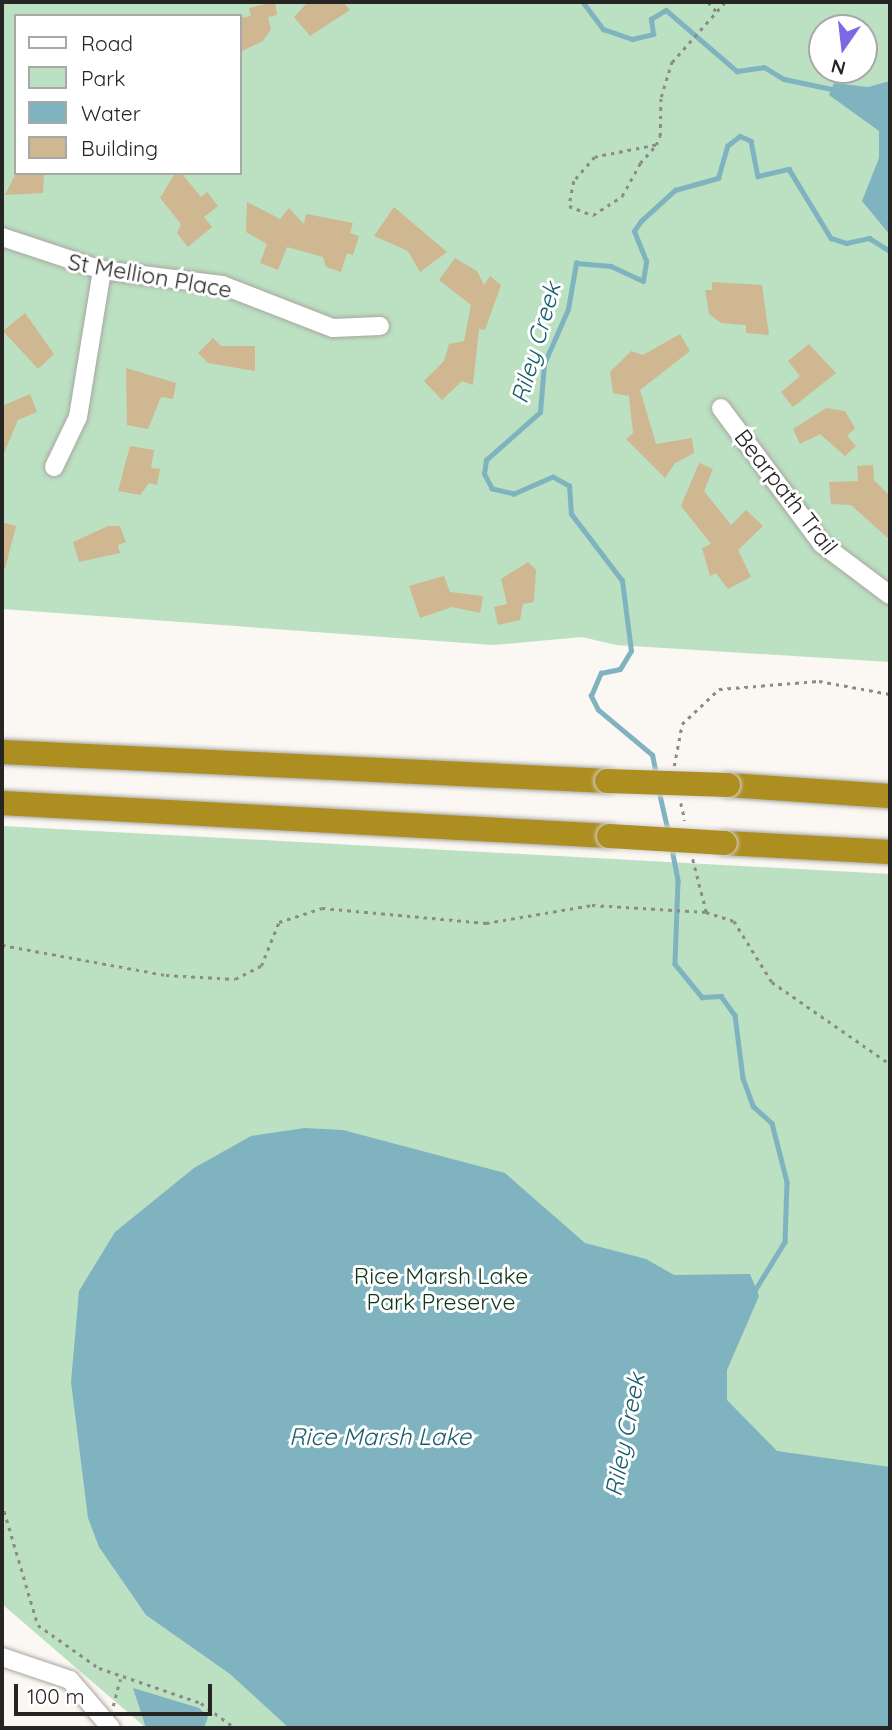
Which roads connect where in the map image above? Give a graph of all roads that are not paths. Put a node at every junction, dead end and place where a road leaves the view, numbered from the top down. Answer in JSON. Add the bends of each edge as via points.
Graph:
{"nodes":[{"id":1,"x":2,"y":237,"type":"edge"},
{"id":2,"x":102,"y":270,"type":"junction"},
{"id":3,"x":380,"y":326,"type":"dead end"},
{"id":4,"x":721,"y":408,"type":"dead end"},
{"id":5,"x":54,"y":467,"type":"dead end"},
{"id":6,"x":890,"y":595,"type":"edge"},
{"id":7,"x":2,"y":752,"type":"edge"},
{"id":8,"x":890,"y":796,"type":"edge"},
{"id":9,"x":2,"y":803,"type":"edge"},
{"id":10,"x":890,"y":852,"type":"edge"},
{"id":11,"x":2,"y":1657,"type":"edge"},
{"id":12,"x":111,"y":1728,"type":"edge"}],
"edges":[{"from":1,"to":2,"type":"street","name":"St Mellion Place"},
{"from":2,"to":3,"type":"street","name":"St Mellion Place","via":[[222,285],[333,328]]},
{"from":2,"to":5,"type":"street","via":[[78,417]]},
{"from":4,"to":6,"type":"street","name":"Bearpath Trail","via":[[822,544]]},
{"from":7,"to":8,"type":"highway","bridge":true},
{"from":9,"to":10,"type":"highway","bridge":true},
{"from":11,"to":12,"type":"street","via":[[69,1680]]}]}
